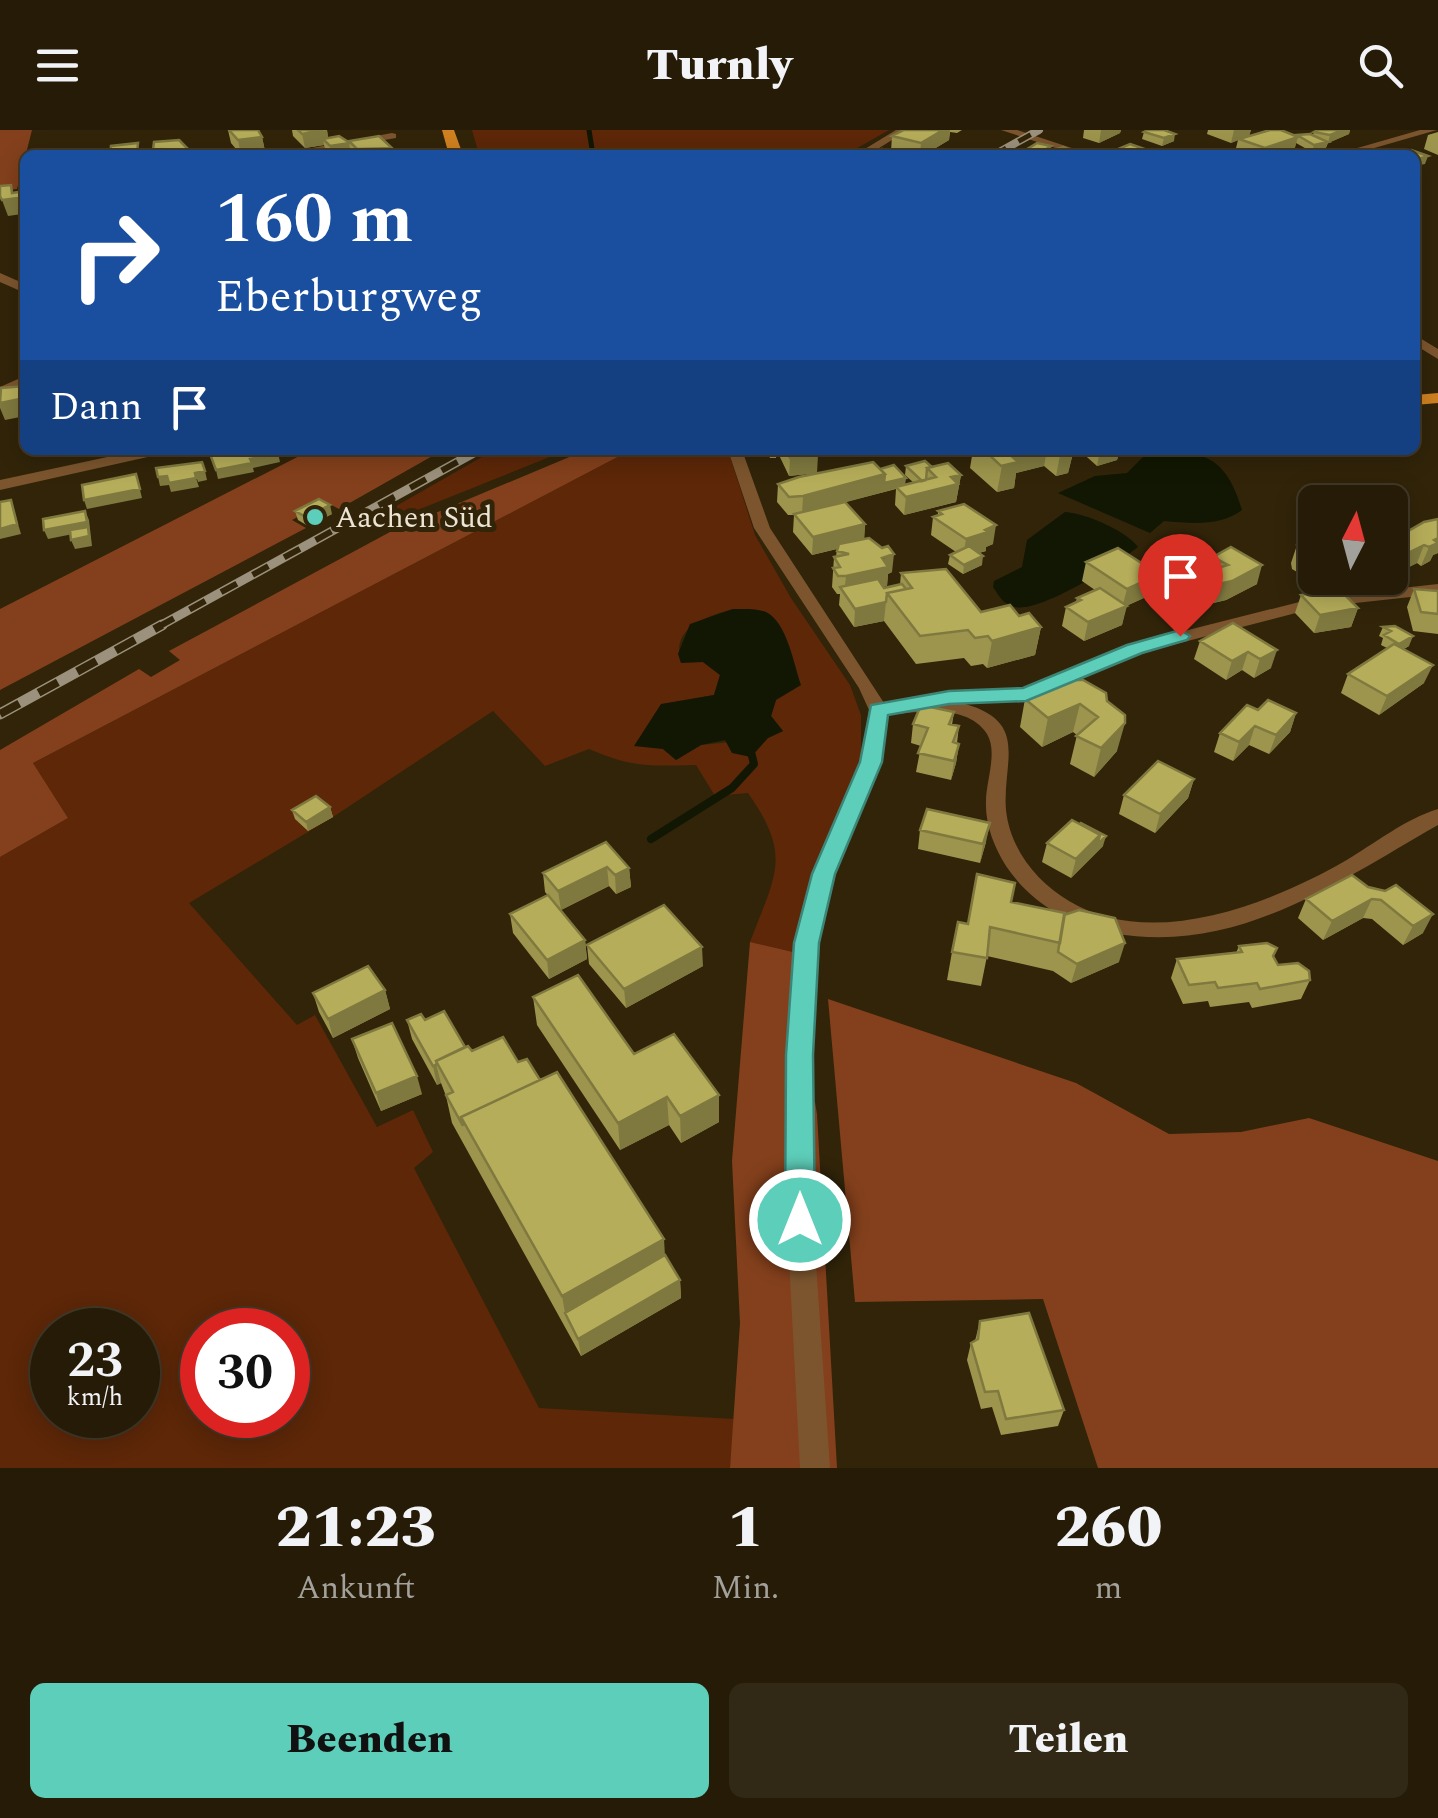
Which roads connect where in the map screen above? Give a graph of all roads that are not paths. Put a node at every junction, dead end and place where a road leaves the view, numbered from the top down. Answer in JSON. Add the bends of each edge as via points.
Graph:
{"nodes":[{"id":1,"x":904,"y":130,"type":"edge"},
{"id":2,"x":1006,"y":130,"type":"edge"},
{"id":3,"x":1432,"y":130,"type":"edge"},
{"id":4,"x":391,"y":133,"type":"edge"},
{"id":5,"x":305,"y":150,"type":"edge"},
{"id":6,"x":869,"y":150,"type":"edge"},
{"id":7,"x":1072,"y":150,"type":"edge"},
{"id":8,"x":1357,"y":150,"type":"edge"},
{"id":9,"x":137,"y":455,"type":"edge"},
{"id":10,"x":737,"y":455,"type":"edge"},
{"id":11,"x":0,"y":484,"type":"edge"},
{"id":12,"x":1438,"y":589,"type":"edge"},
{"id":13,"x":923,"y":704,"type":"junction"},
{"id":14,"x":878,"y":710,"type":"junction"},
{"id":15,"x":1438,"y":816,"type":"edge"},
{"id":16,"x":815,"y":1468,"type":"edge"}],
"edges":[{"from":1,"to":6,"type":"street"},
{"from":2,"to":7,"type":"street"},
{"from":3,"to":8,"type":"street"},
{"from":4,"to":5,"type":"street"},
{"from":9,"to":11,"type":"street"},
{"from":10,"to":14,"type":"street","via":[[762,528]]},
{"from":12,"to":13,"type":"street","via":[[1319,602],[1134,649],[1026,694]]},
{"from":13,"to":14,"type":"street"},
{"from":13,"to":15,"type":"street","via":[[980,716],[996,730],[996,809],[1012,858],[1044,899],[1083,919],[1160,928],[1240,917],[1297,895]]},
{"from":14,"to":16,"type":"street","via":[[871,762],[824,874],[807,943],[800,1220]]}]}
